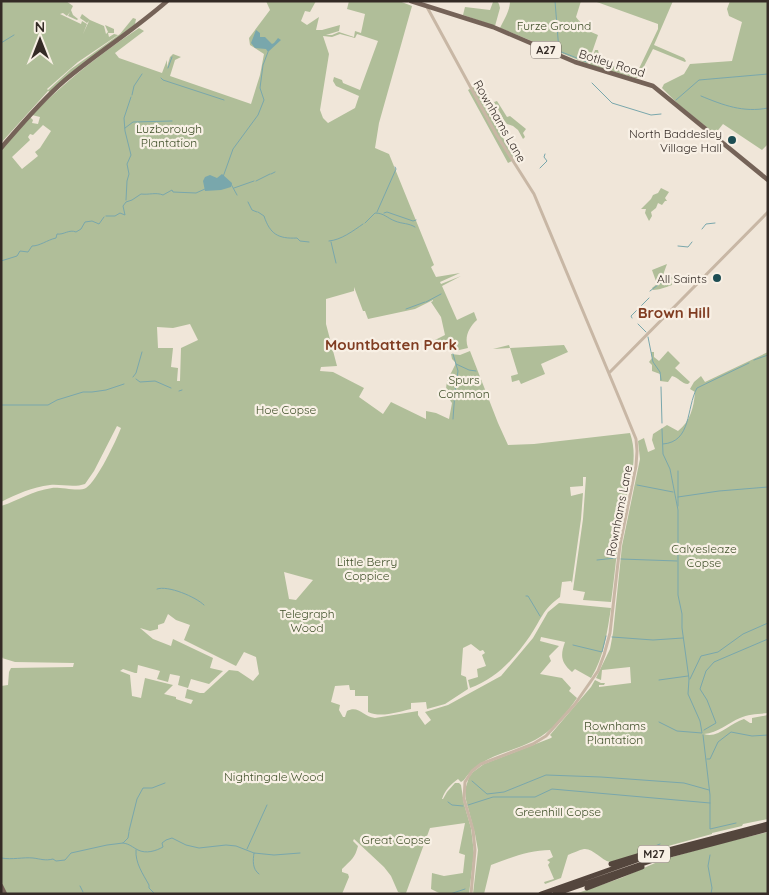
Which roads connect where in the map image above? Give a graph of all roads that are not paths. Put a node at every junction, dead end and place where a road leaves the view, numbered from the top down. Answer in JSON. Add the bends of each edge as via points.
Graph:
{"nodes":[{"id":1,"x":167,"y":1,"type":"edge"},
{"id":2,"x":412,"y":1,"type":"edge"},
{"id":3,"x":426,"y":6,"type":"junction"},
{"id":4,"x":439,"y":10,"type":"junction"},
{"id":5,"x":432,"y":17,"type":"junction"},
{"id":6,"x":1,"y":148,"type":"edge"},
{"id":7,"x":768,"y":180,"type":"edge"},
{"id":8,"x":768,"y":212,"type":"edge"},
{"id":9,"x":609,"y":373,"type":"junction"},
{"id":10,"x":768,"y":824,"type":"edge"},
{"id":11,"x":768,"y":829,"type":"edge"},
{"id":12,"x":703,"y":840,"type":"junction"},
{"id":13,"x":662,"y":857,"type":"junction"},
{"id":14,"x":611,"y":864,"type":"dead end"},
{"id":15,"x":1,"y":886,"type":"edge"},
{"id":16,"x":587,"y":888,"type":"dead end"},
{"id":17,"x":5,"y":894,"type":"edge"},
{"id":18,"x":471,"y":894,"type":"edge"},
{"id":19,"x":541,"y":894,"type":"edge"},
{"id":20,"x":555,"y":894,"type":"edge"}],
"edges":[{"from":1,"to":6,"type":"main road","via":[[142,24],[63,83]]},
{"from":2,"to":3,"type":"main road","name":"Botley Road","number":"A27"},
{"from":3,"to":4,"type":"main road","name":"Botley Road","number":"A27"},
{"from":3,"to":5,"type":"street","name":"Rownhams Lane"},
{"from":4,"to":5,"type":"street"},
{"from":4,"to":7,"type":"main road","name":"Botley Road","number":"A27","via":[[497,29],[574,62],[653,86]]},
{"from":5,"to":9,"type":"street","name":"Rownhams Lane","via":[[497,136],[534,194]]},
{"from":8,"to":9,"type":"street"},
{"from":9,"to":18,"type":"street","name":"Rownhams Lane","via":[[636,440],[637,456],[621,537],[607,646],[598,672],[548,734],[533,744],[481,764],[467,778],[464,799],[475,850]]},
{"from":10,"to":12,"type":"highway","number":"M27"},
{"from":11,"to":13,"type":"highway","number":"M27"},
{"from":12,"to":14,"type":"highway","number":"M27"},
{"from":12,"to":19,"type":"highway","number":"M27"},
{"from":13,"to":16,"type":"highway","number":"M27"},
{"from":13,"to":20,"type":"highway","number":"M27"},
{"from":15,"to":17,"type":"main road"}]}
